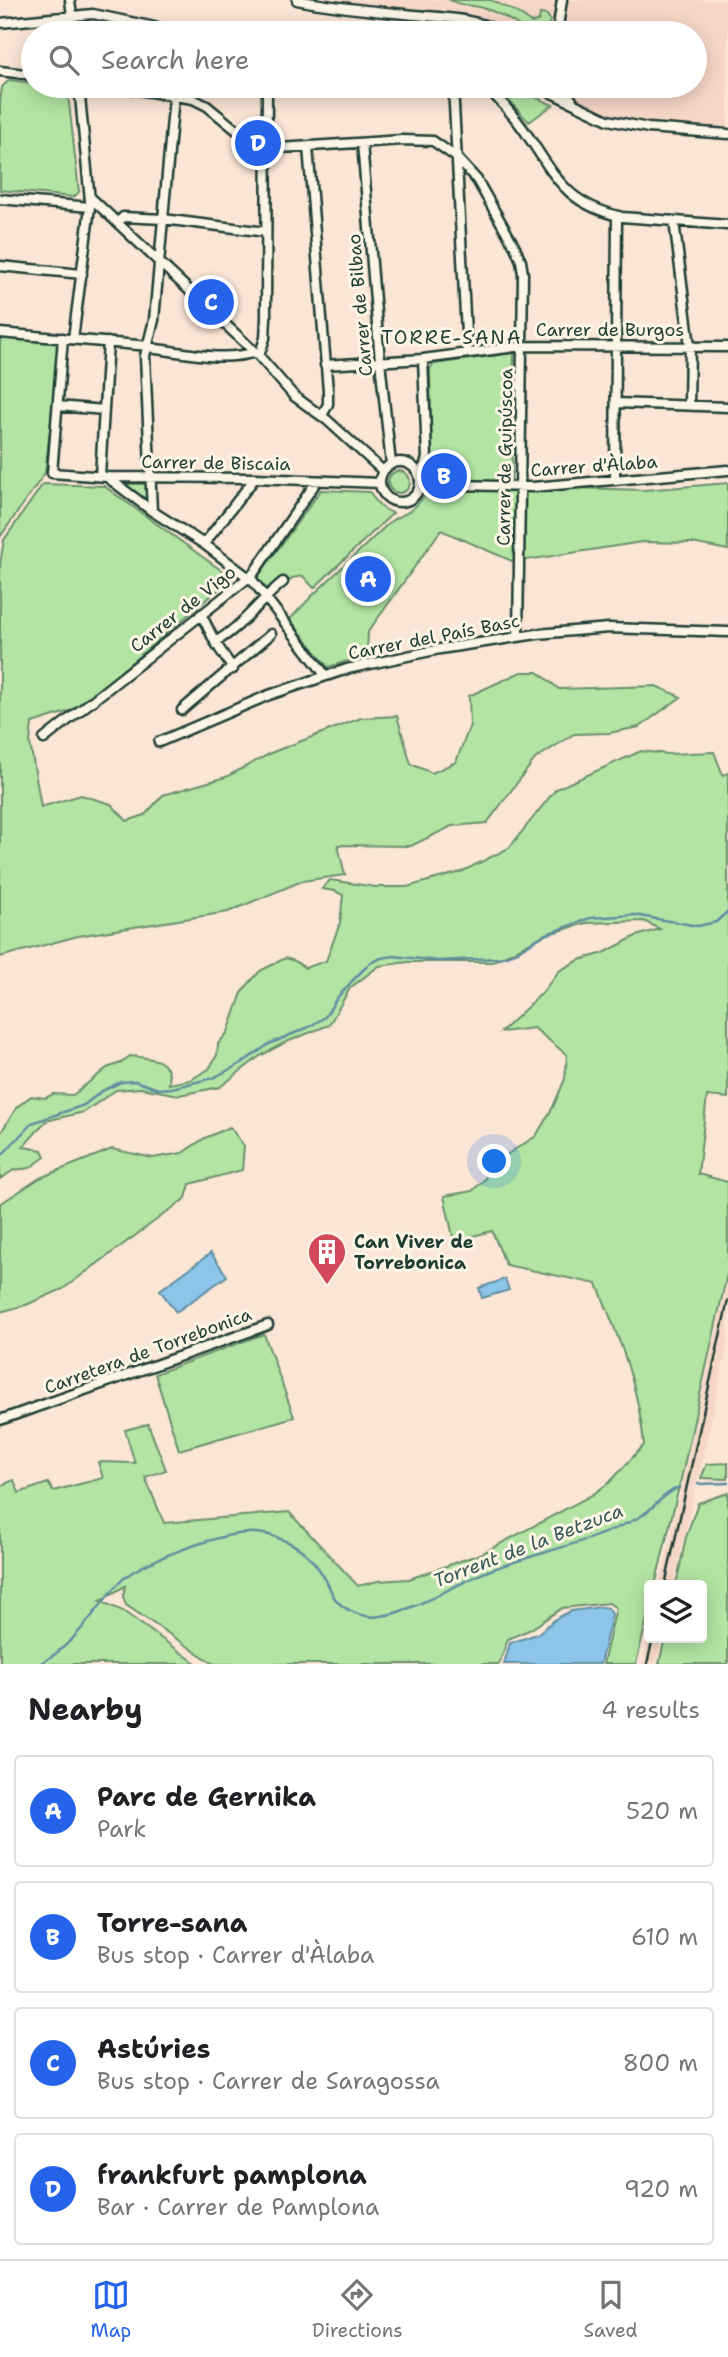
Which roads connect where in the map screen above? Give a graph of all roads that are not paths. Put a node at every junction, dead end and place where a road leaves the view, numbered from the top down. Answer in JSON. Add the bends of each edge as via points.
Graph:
{"nodes":[{"id":1,"x":70,"y":0,"type":"edge"},
{"id":2,"x":297,"y":0,"type":"edge"},
{"id":3,"x":562,"y":0,"type":"edge"},
{"id":4,"x":72,"y":14,"type":"junction"},
{"id":5,"x":73,"y":21,"type":"edge"},
{"id":6,"x":126,"y":21,"type":"edge"},
{"id":7,"x":474,"y":21,"type":"edge"},
{"id":8,"x":558,"y":21,"type":"edge"},
{"id":9,"x":0,"y":23,"type":"edge"},
{"id":10,"x":0,"y":71,"type":"edge"},
{"id":11,"x":21,"y":74,"type":"edge"},
{"id":12,"x":80,"y":98,"type":"edge"},
{"id":13,"x":174,"y":98,"type":"edge"},
{"id":14,"x":187,"y":98,"type":"edge"},
{"id":15,"x":267,"y":98,"type":"edge"},
{"id":16,"x":454,"y":98,"type":"edge"},
{"id":17,"x":496,"y":98,"type":"edge"},
{"id":18,"x":561,"y":98,"type":"edge"},
{"id":19,"x":571,"y":98,"type":"edge"},
{"id":20,"x":575,"y":105,"type":"junction"},
{"id":21,"x":728,"y":134,"type":"edge"},
{"id":22,"x":362,"y":143,"type":"junction"},
{"id":23,"x":308,"y":147,"type":"junction"},
{"id":24,"x":265,"y":149,"type":"junction"},
{"id":25,"x":456,"y":157,"type":"junction"},
{"id":26,"x":0,"y":198,"type":"edge"},
{"id":27,"x":93,"y":203,"type":"junction"},
{"id":28,"x":617,"y":216,"type":"junction"},
{"id":29,"x":163,"y":219,"type":"junction"},
{"id":30,"x":674,"y":221,"type":"junction"},
{"id":31,"x":117,"y":223,"type":"junction"},
{"id":32,"x":728,"y":225,"type":"edge"},
{"id":33,"x":266,"y":232,"type":"junction"},
{"id":34,"x":159,"y":262,"type":"junction"},
{"id":35,"x":0,"y":266,"type":"edge"},
{"id":36,"x":82,"y":274,"type":"junction"},
{"id":37,"x":0,"y":333,"type":"edge"},
{"id":38,"x":63,"y":338,"type":"junction"},
{"id":39,"x":73,"y":339,"type":"junction"},
{"id":40,"x":108,"y":342,"type":"junction"},
{"id":41,"x":149,"y":346,"type":"junction"},
{"id":42,"x":523,"y":346,"type":"junction"},
{"id":43,"x":618,"y":346,"type":"junction"},
{"id":44,"x":690,"y":346,"type":"junction"},
{"id":45,"x":728,"y":346,"type":"edge"},
{"id":46,"x":467,"y":353,"type":"junction"},
{"id":47,"x":257,"y":354,"type":"junction"},
{"id":48,"x":423,"y":359,"type":"junction"},
{"id":49,"x":380,"y":362,"type":"junction"},
{"id":50,"x":325,"y":365,"type":"junction"},
{"id":51,"x":616,"y":403,"type":"junction"},
{"id":52,"x":689,"y":405,"type":"junction"},
{"id":53,"x":58,"y":406,"type":"junction"},
{"id":54,"x":728,"y":407,"type":"edge"},
{"id":55,"x":104,"y":410,"type":"junction"},
{"id":56,"x":322,"y":416,"type":"junction"},
{"id":57,"x":391,"y":464,"type":"junction"},
{"id":58,"x":728,"y":470,"type":"edge"},
{"id":59,"x":383,"y":471,"type":"junction"},
{"id":60,"x":418,"y":473,"type":"junction"},
{"id":61,"x":104,"y":476,"type":"junction"},
{"id":62,"x":151,"y":476,"type":"junction"},
{"id":63,"x":255,"y":478,"type":"junction"},
{"id":64,"x":615,"y":480,"type":"junction"},
{"id":65,"x":317,"y":481,"type":"junction"},
{"id":66,"x":380,"y":483,"type":"junction"},
{"id":67,"x":420,"y":484,"type":"junction"},
{"id":68,"x":519,"y":487,"type":"junction"},
{"id":69,"x":152,"y":512,"type":"junction"},
{"id":70,"x":204,"y":544,"type":"junction"},
{"id":71,"x":248,"y":577,"type":"junction"},
{"id":72,"x":283,"y":582,"type":"dead end"},
{"id":73,"x":264,"y":598,"type":"junction"},
{"id":74,"x":201,"y":614,"type":"junction"},
{"id":75,"x":728,"y":632,"type":"edge"},
{"id":76,"x":271,"y":634,"type":"dead end"},
{"id":77,"x":518,"y":637,"type":"junction"},
{"id":78,"x":215,"y":642,"type":"junction"},
{"id":79,"x":233,"y":669,"type":"junction"},
{"id":80,"x":326,"y":676,"type":"junction"},
{"id":81,"x":182,"y":710,"type":"dead end"},
{"id":82,"x":44,"y":739,"type":"dead end"},
{"id":83,"x":159,"y":742,"type":"dead end"},
{"id":84,"x":268,"y":1325,"type":"dead end"},
{"id":85,"x":0,"y":1420,"type":"edge"}],
"edges":[{"from":1,"to":4,"type":"street"},
{"from":2,"to":7,"type":"street"},
{"from":3,"to":8,"type":"street"},
{"from":4,"to":5,"type":"street"},
{"from":4,"to":6,"type":"street"},
{"from":4,"to":9,"type":"street"},
{"from":10,"to":11,"type":"street"},
{"from":12,"to":27,"type":"street"},
{"from":13,"to":29,"type":"street"},
{"from":14,"to":24,"type":"street","via":[[207,106]]},
{"from":15,"to":24,"type":"street"},
{"from":16,"to":25,"type":"street"},
{"from":17,"to":28,"type":"street","via":[[521,126],[559,183],[581,201]]},
{"from":18,"to":20,"type":"street"},
{"from":19,"to":20,"type":"street"},
{"from":20,"to":21,"type":"street","via":[[625,124]]},
{"from":22,"to":23,"type":"street","name":"Carrer de Guipúscoa"},
{"from":22,"to":25,"type":"street","name":"Carrer de Guipúscoa","via":[[422,139]]},
{"from":22,"to":49,"type":"street","name":"Carrer de Bilbao"},
{"from":23,"to":24,"type":"street","name":"Carrer de Guipúscoa"},
{"from":23,"to":50,"type":"street"},
{"from":24,"to":33,"type":"street"},
{"from":25,"to":42,"type":"street","name":"Carrer de Guipúscoa","via":[[477,180],[521,261]]},
{"from":25,"to":46,"type":"street"},
{"from":26,"to":27,"type":"street"},
{"from":27,"to":31,"type":"street"},
{"from":27,"to":36,"type":"street"},
{"from":28,"to":30,"type":"street"},
{"from":28,"to":43,"type":"street"},
{"from":29,"to":31,"type":"street","via":[[122,216]]},
{"from":29,"to":33,"type":"street"},
{"from":29,"to":34,"type":"street"},
{"from":30,"to":32,"type":"street"},
{"from":30,"to":44,"type":"street"},
{"from":31,"to":34,"type":"street"},
{"from":33,"to":47,"type":"street","via":[[266,331]]},
{"from":34,"to":41,"type":"street"},
{"from":34,"to":47,"type":"street"},
{"from":35,"to":36,"type":"street"},
{"from":36,"to":39,"type":"street"},
{"from":37,"to":38,"type":"street"},
{"from":38,"to":39,"type":"street"},
{"from":38,"to":53,"type":"street"},
{"from":39,"to":40,"type":"street"},
{"from":40,"to":41,"type":"street"},
{"from":40,"to":55,"type":"street"},
{"from":41,"to":47,"type":"street","via":[[238,358]]},
{"from":41,"to":62,"type":"street","via":[[145,356]]},
{"from":42,"to":43,"type":"street","name":"Carrer de Burgos"},
{"from":42,"to":46,"type":"street","name":"Carrer de Burgos"},
{"from":42,"to":68,"type":"street","name":"Carrer de Guipúscoa"},
{"from":43,"to":44,"type":"street","name":"Carrer de Burgos"},
{"from":43,"to":51,"type":"street"},
{"from":44,"to":45,"type":"street","name":"Carrer de Burgos"},
{"from":44,"to":52,"type":"street"},
{"from":46,"to":48,"type":"street","name":"Carrer de Burgos"},
{"from":47,"to":56,"type":"street","via":[[289,391]]},
{"from":48,"to":49,"type":"street","name":"Carrer de Burgos"},
{"from":48,"to":60,"type":"street","via":[[427,458]]},
{"from":49,"to":50,"type":"street","name":"Carrer de Burgos"},
{"from":49,"to":57,"type":"street","name":"Carrer de Bilbao"},
{"from":50,"to":56,"type":"street","via":[[329,400]]},
{"from":51,"to":52,"type":"street"},
{"from":51,"to":64,"type":"street"},
{"from":52,"to":54,"type":"street"},
{"from":53,"to":55,"type":"street"},
{"from":53,"to":61,"type":"street","name":"Carrer de Biscaia","via":[[52,473]]},
{"from":55,"to":61,"type":"street"},
{"from":56,"to":59,"type":"street"},
{"from":57,"to":59,"type":"street"},
{"from":57,"to":60,"type":"street","via":[[406,462]]},
{"from":58,"to":64,"type":"street","name":"Carrer d'Àlaba"},
{"from":59,"to":66,"type":"street"},
{"from":60,"to":67,"type":"street"},
{"from":61,"to":62,"type":"street","name":"Carrer de Biscaia"},
{"from":61,"to":69,"type":"street"},
{"from":62,"to":63,"type":"street","name":"Carrer de Biscaia"},
{"from":62,"to":69,"type":"street"},
{"from":63,"to":65,"type":"street","name":"Carrer de Biscaia"},
{"from":63,"to":70,"type":"street"},
{"from":64,"to":68,"type":"street","name":"Carrer d'Àlaba"},
{"from":65,"to":66,"type":"street","name":"Carrer de Biscaia"},
{"from":65,"to":71,"type":"street","name":"Carrer de Vigo"},
{"from":66,"to":67,"type":"street","via":[[387,497],[398,502],[413,497]]},
{"from":67,"to":68,"type":"street","name":"Carrer d'Àlaba"},
{"from":68,"to":77,"type":"street","name":"Carrer de Guipúscoa"},
{"from":69,"to":70,"type":"street"},
{"from":70,"to":71,"type":"street"},
{"from":71,"to":73,"type":"street"},
{"from":71,"to":74,"type":"street","name":"Carrer de Vigo"},
{"from":72,"to":73,"type":"street"},
{"from":73,"to":78,"type":"street","via":[[245,620]]},
{"from":73,"to":80,"type":"street"},
{"from":74,"to":78,"type":"street"},
{"from":74,"to":82,"type":"street","name":"Carrer de Vigo"},
{"from":75,"to":77,"type":"street","name":"Carrer del País Basc","via":[[609,628]]},
{"from":76,"to":79,"type":"street"},
{"from":77,"to":80,"type":"street","name":"Carrer del País Basc","via":[[440,649]]},
{"from":78,"to":79,"type":"street"},
{"from":79,"to":81,"type":"street"},
{"from":80,"to":83,"type":"street","name":"Carrer del País Basc"},
{"from":84,"to":85,"type":"street","name":"Carretera de Torrebonica"}]}
